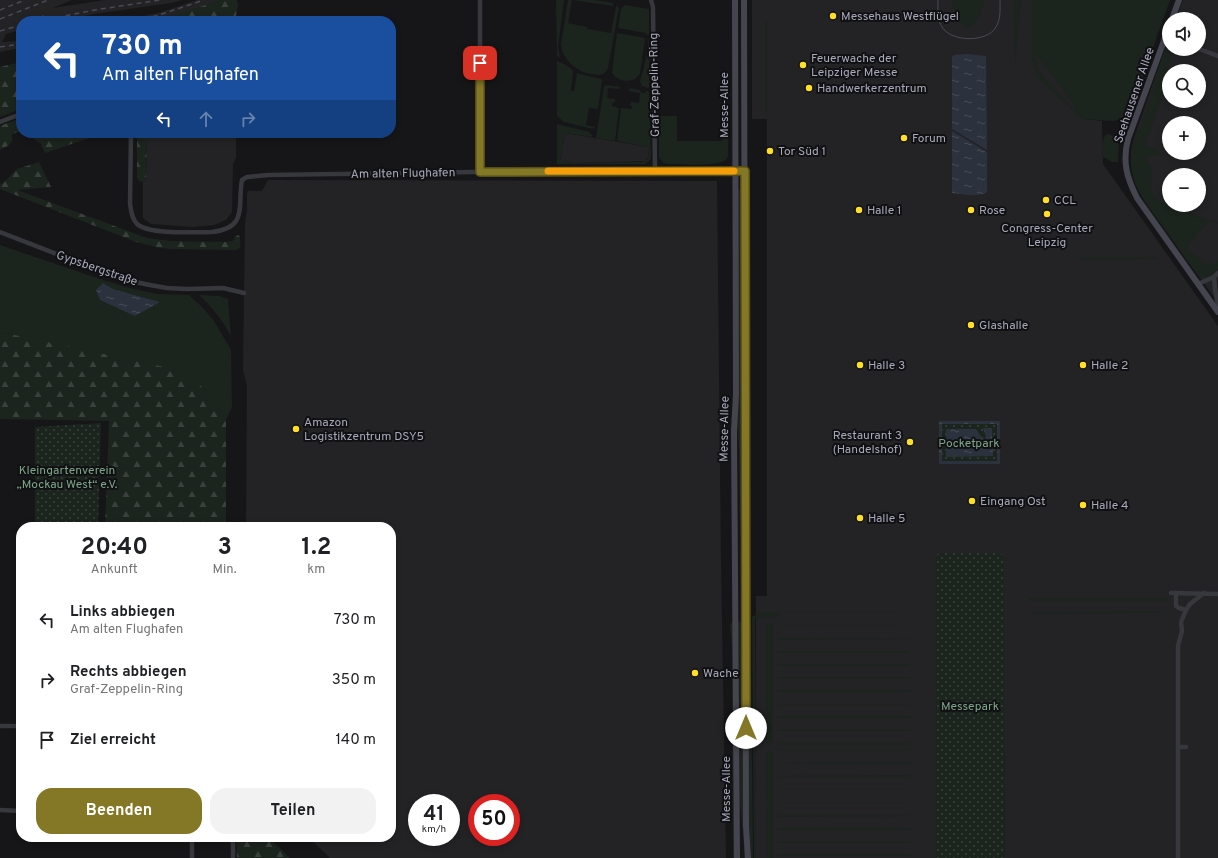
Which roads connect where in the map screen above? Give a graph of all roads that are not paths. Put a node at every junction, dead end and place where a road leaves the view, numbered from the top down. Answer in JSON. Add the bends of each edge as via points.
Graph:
{"nodes":[{"id":1,"x":480,"y":0,"type":"edge"},
{"id":2,"x":652,"y":0,"type":"edge"},
{"id":3,"x":735,"y":0,"type":"edge"},
{"id":4,"x":744,"y":0,"type":"edge"},
{"id":5,"x":1179,"y":0,"type":"edge"},
{"id":6,"x":1176,"y":8,"type":"junction"},
{"id":7,"x":1175,"y":12,"type":"edge"},
{"id":8,"x":1176,"y":12,"type":"edge"},
{"id":9,"x":1162,"y":47,"type":"edge"},
{"id":10,"x":1206,"y":52,"type":"edge"},
{"id":11,"x":1218,"y":56,"type":"edge"},
{"id":12,"x":16,"y":116,"type":"edge"},
{"id":13,"x":0,"y":122,"type":"edge"},
{"id":14,"x":132,"y":138,"type":"edge"},
{"id":15,"x":655,"y":171,"type":"junction"},
{"id":16,"x":735,"y":171,"type":"junction"},
{"id":17,"x":745,"y":171,"type":"junction"},
{"id":18,"x":480,"y":172,"type":"junction"},
{"id":19,"x":0,"y":232,"type":"edge"},
{"id":20,"x":1218,"y":273,"type":"edge"},
{"id":21,"x":1214,"y":277,"type":"junction"},
{"id":22,"x":1198,"y":284,"type":"junction"},
{"id":23,"x":244,"y":293,"type":"dead end"},
{"id":24,"x":1218,"y":305,"type":"edge"},
{"id":25,"x":1218,"y":312,"type":"edge"},
{"id":26,"x":1204,"y":593,"type":"junction"},
{"id":27,"x":1218,"y":594,"type":"edge"},
{"id":28,"x":1186,"y":610,"type":"junction"},
{"id":29,"x":0,"y":726,"type":"edge"},
{"id":30,"x":16,"y":726,"type":"edge"},
{"id":31,"x":1178,"y":747,"type":"junction"},
{"id":32,"x":1186,"y":747,"type":"dead end"},
{"id":33,"x":0,"y":810,"type":"edge"},
{"id":34,"x":16,"y":811,"type":"edge"},
{"id":35,"x":192,"y":842,"type":"edge"},
{"id":36,"x":233,"y":842,"type":"edge"},
{"id":37,"x":192,"y":858,"type":"edge"},
{"id":38,"x":233,"y":858,"type":"edge"},
{"id":39,"x":737,"y":858,"type":"edge"},
{"id":40,"x":748,"y":858,"type":"edge"},
{"id":41,"x":1178,"y":858,"type":"edge"}],
"edges":[{"from":1,"to":18,"type":"street"},
{"from":2,"to":15,"type":"street","name":"Graf-Zeppelin-Ring"},
{"from":3,"to":16,"type":"main road","name":"Messe-Allee"},
{"from":4,"to":17,"type":"main road","name":"Messe-Allee"},
{"from":5,"to":6,"type":"main road"},
{"from":6,"to":7,"type":"main road"},
{"from":6,"to":8,"type":"street"},
{"from":9,"to":22,"type":"main road","name":"Seehausener Allee","via":[[1128,139],[1126,165],[1137,198]]},
{"from":10,"to":11,"type":"street"},
{"from":12,"to":13,"type":"street"},
{"from":14,"to":18,"type":"street","name":"Am alten Flughafen","via":[[131,213],[143,228],[160,231],[212,232],[228,228],[241,211],[242,180],[247,177],[268,174]]},
{"from":15,"to":16,"type":"street","name":"Am alten Flughafen"},
{"from":15,"to":18,"type":"street","name":"Am alten Flughafen"},
{"from":16,"to":17,"type":"street","name":"Am alten Flughafen"},
{"from":16,"to":39,"type":"main road","name":"Messe-Allee"},
{"from":17,"to":40,"type":"main road","name":"Messe-Allee"},
{"from":19,"to":23,"type":"street","name":"Gypsbergstraße","via":[[121,279],[167,288],[223,288]]},
{"from":20,"to":21,"type":"street"},
{"from":21,"to":22,"type":"street"},
{"from":21,"to":24,"type":"street"},
{"from":22,"to":25,"type":"main road","name":"Seehausener Allee"},
{"from":26,"to":27,"type":"street"},
{"from":26,"to":28,"type":"street"},
{"from":26,"to":28,"type":"street","via":[[1174,593],[1176,606]]},
{"from":28,"to":31,"type":"street","via":[[1181,622],[1185,632],[1178,646]]},
{"from":29,"to":30,"type":"street"},
{"from":31,"to":32,"type":"street"},
{"from":31,"to":41,"type":"street"},
{"from":33,"to":34,"type":"street"},
{"from":35,"to":37,"type":"street"},
{"from":36,"to":38,"type":"street"}]}
